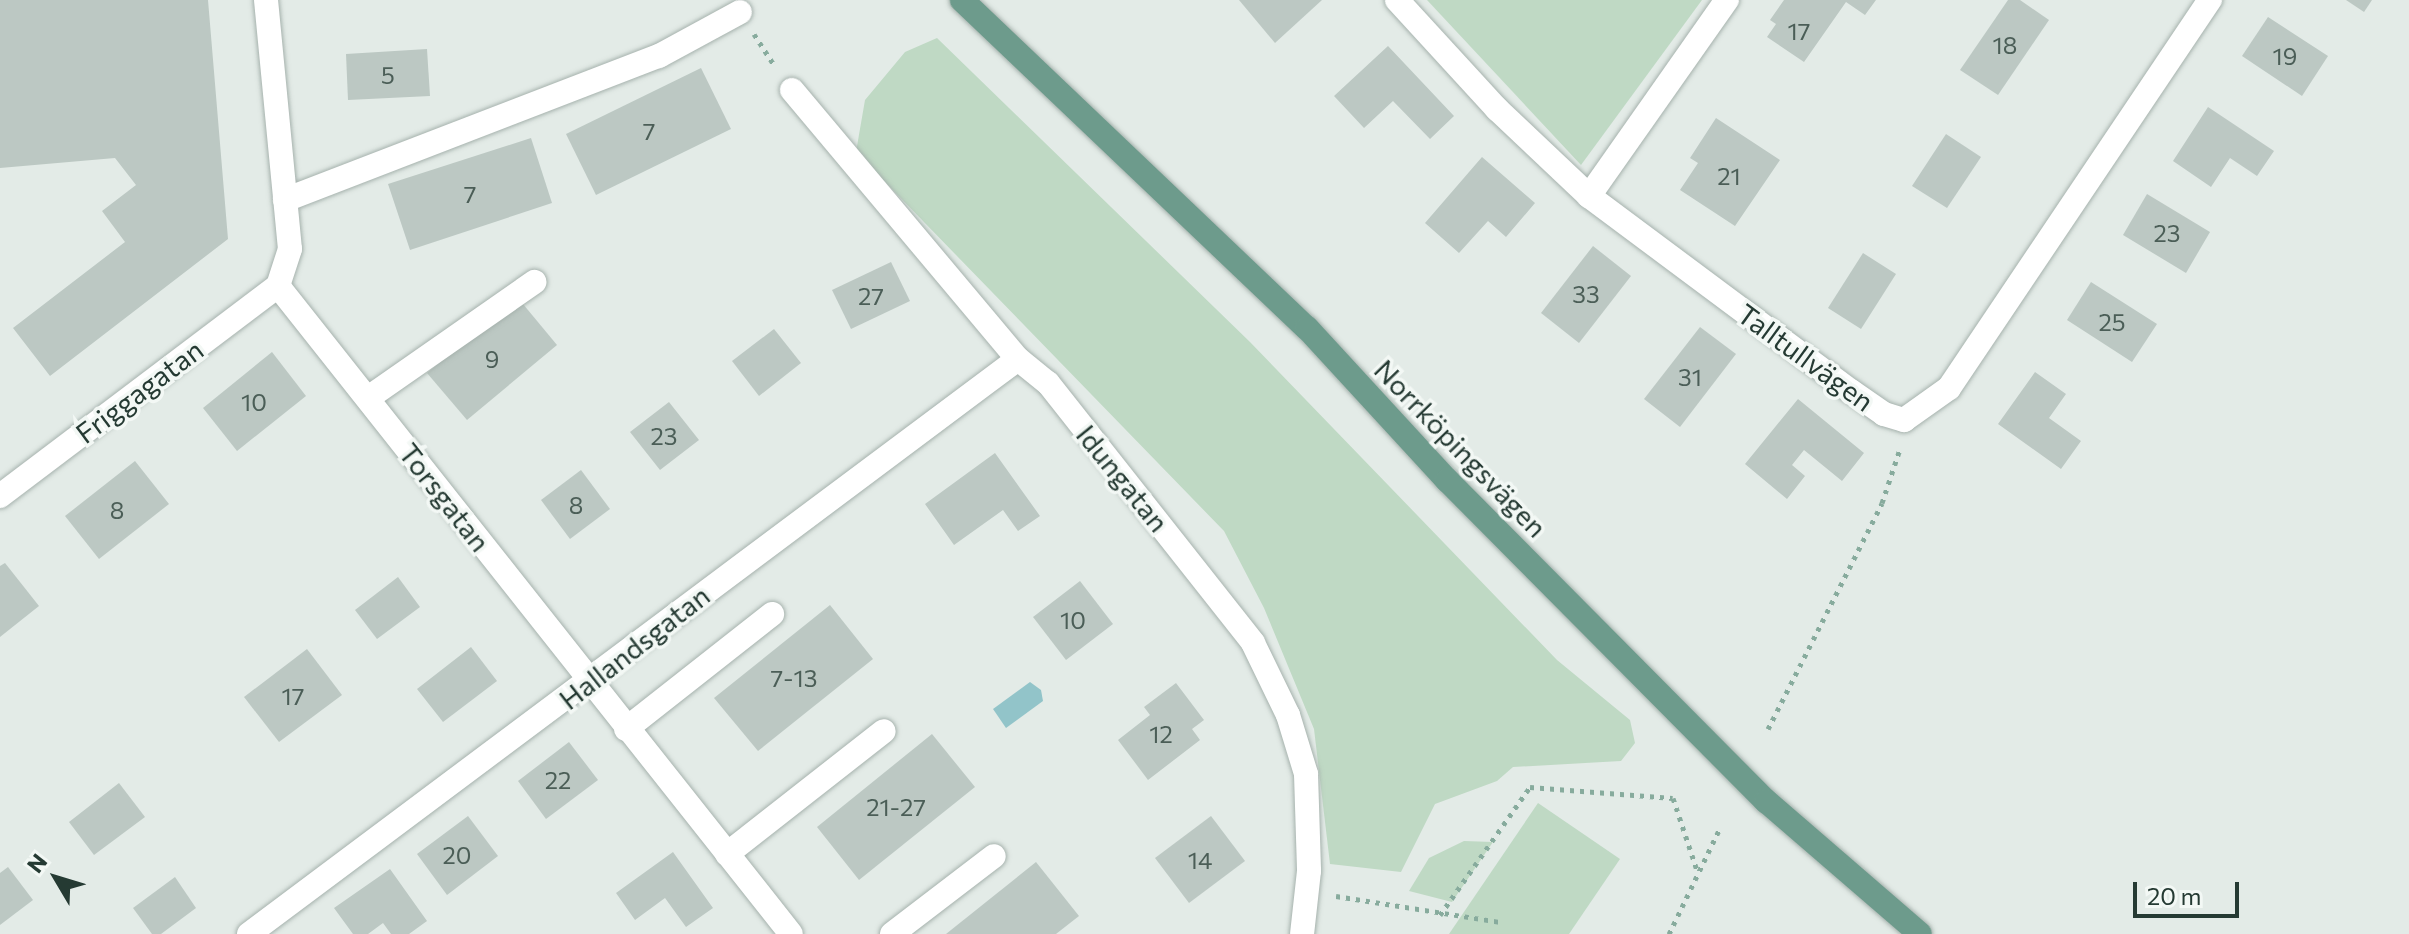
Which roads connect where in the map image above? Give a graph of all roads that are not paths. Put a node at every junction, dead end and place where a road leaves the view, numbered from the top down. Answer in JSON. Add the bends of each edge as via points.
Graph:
{"nodes":[{"id":1,"x":266,"y":0,"type":"edge"},
{"id":2,"x":962,"y":0,"type":"edge"},
{"id":3,"x":1397,"y":0,"type":"edge"},
{"id":4,"x":1727,"y":0,"type":"edge"},
{"id":5,"x":2210,"y":0,"type":"edge"},
{"id":6,"x":740,"y":12,"type":"road end"},
{"id":7,"x":792,"y":90,"type":"road end"},
{"id":8,"x":1589,"y":196,"type":"junction"},
{"id":9,"x":285,"y":200,"type":"junction"},
{"id":10,"x":534,"y":282,"type":"dead end"},
{"id":11,"x":278,"y":286,"type":"junction"},
{"id":12,"x":1018,"y":359,"type":"junction"},
{"id":13,"x":368,"y":398,"type":"junction"},
{"id":14,"x":0,"y":496,"type":"edge"},
{"id":15,"x":772,"y":614,"type":"dead end"},
{"id":16,"x":589,"y":684,"type":"junction"},
{"id":17,"x":626,"y":729,"type":"junction"},
{"id":18,"x":884,"y":731,"type":"dead end"},
{"id":19,"x":727,"y":854,"type":"junction"},
{"id":20,"x":994,"y":856,"type":"dead end"},
{"id":21,"x":249,"y":934,"type":"edge"},
{"id":22,"x":791,"y":934,"type":"edge"},
{"id":23,"x":892,"y":934,"type":"edge"},
{"id":24,"x":1302,"y":934,"type":"edge"},
{"id":25,"x":1920,"y":934,"type":"edge"}],
"edges":[{"from":1,"to":9,"type":"street"},
{"from":2,"to":25,"type":"main road","name":"Norrköpingsvägen","via":[[1307,328],[1447,480],[1757,793]]},
{"from":3,"to":8,"type":"street","name":"Talltullvägen","via":[[1497,109]]},
{"from":4,"to":8,"type":"street"},
{"from":5,"to":8,"type":"street","name":"Talltullvägen","via":[[1949,388],[1904,420],[1884,414],[1851,391]]},
{"from":6,"to":9,"type":"street","via":[[659,56]]},
{"from":7,"to":12,"type":"street","name":"Idungatan"},
{"from":9,"to":11,"type":"street","via":[[290,249]]},
{"from":10,"to":13,"type":"street"},
{"from":11,"to":13,"type":"street","name":"Torsgatan"},
{"from":11,"to":14,"type":"street","name":"Friggagatan"},
{"from":12,"to":16,"type":"street","name":"Hallandsgatan"},
{"from":12,"to":24,"type":"street","name":"Idungatan","via":[[1048,383],[1253,643],[1288,715],[1306,774]]},
{"from":13,"to":16,"type":"street","name":"Torsgatan"},
{"from":15,"to":17,"type":"street"},
{"from":16,"to":17,"type":"street","name":"Torsgatan"},
{"from":16,"to":21,"type":"street","name":"Hallandsgatan"},
{"from":17,"to":19,"type":"street","name":"Torsgatan"},
{"from":18,"to":19,"type":"street"},
{"from":19,"to":22,"type":"street","name":"Torsgatan"},
{"from":20,"to":23,"type":"street"}]}
